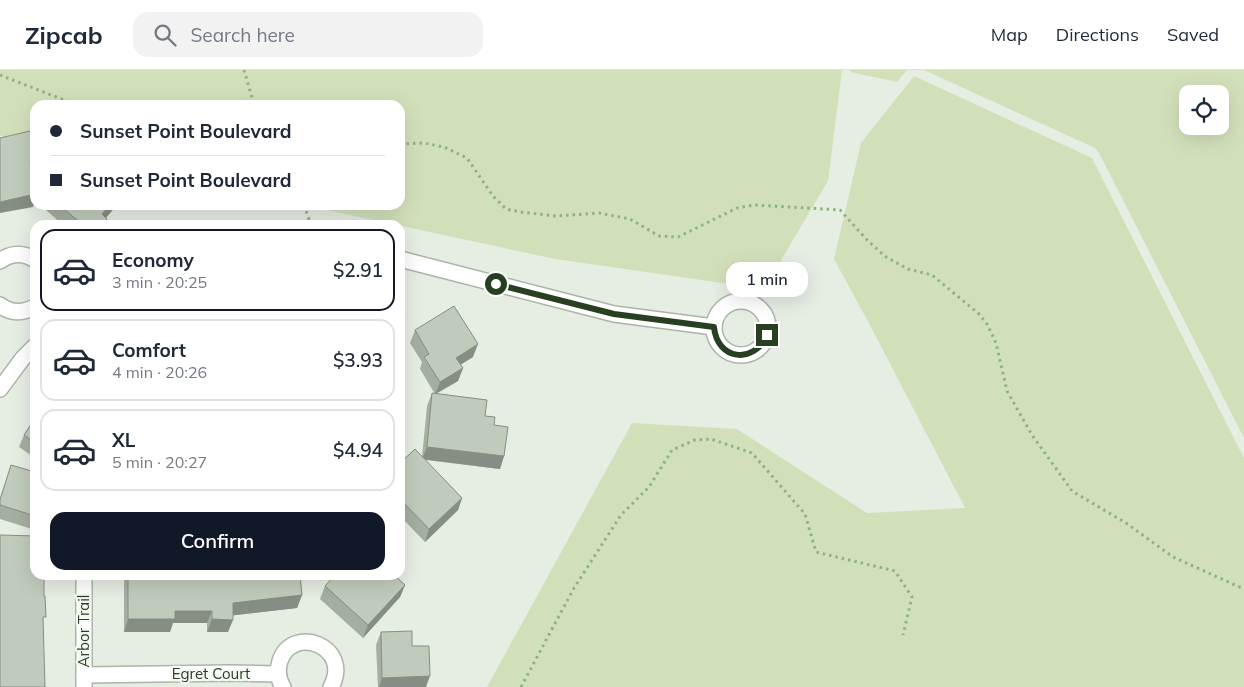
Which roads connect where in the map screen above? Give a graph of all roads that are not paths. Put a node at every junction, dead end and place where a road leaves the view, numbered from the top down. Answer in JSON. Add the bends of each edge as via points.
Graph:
{"nodes":[{"id":1,"x":30,"y":258,"type":"edge"},
{"id":2,"x":405,"y":260,"type":"edge"},
{"id":3,"x":0,"y":261,"type":"edge"},
{"id":4,"x":0,"y":306,"type":"edge"},
{"id":5,"x":30,"y":309,"type":"edge"},
{"id":6,"x":714,"y":327,"type":"dead end"},
{"id":7,"x":30,"y":351,"type":"edge"},
{"id":8,"x":0,"y":389,"type":"edge"},
{"id":9,"x":84,"y":580,"type":"edge"},
{"id":10,"x":84,"y":681,"type":"edge"},
{"id":11,"x":281,"y":681,"type":"edge"},
{"id":12,"x":331,"y":687,"type":"edge"}],
"edges":[{"from":1,"to":3,"type":"street","via":[[13,254]]},
{"from":2,"to":6,"type":"street","via":[[614,314]]},
{"from":4,"to":5,"type":"street","via":[[20,312]]},
{"from":7,"to":8,"type":"street"},
{"from":9,"to":10,"type":"street","name":"Arbor Trail"},
{"from":10,"to":11,"type":"street","name":"Egret Court","via":[[230,673]]},
{"from":11,"to":12,"type":"street","name":"Egret Court","via":[[278,666],[286,650],[301,642],[318,644],[332,655],[335,663]]}]}
